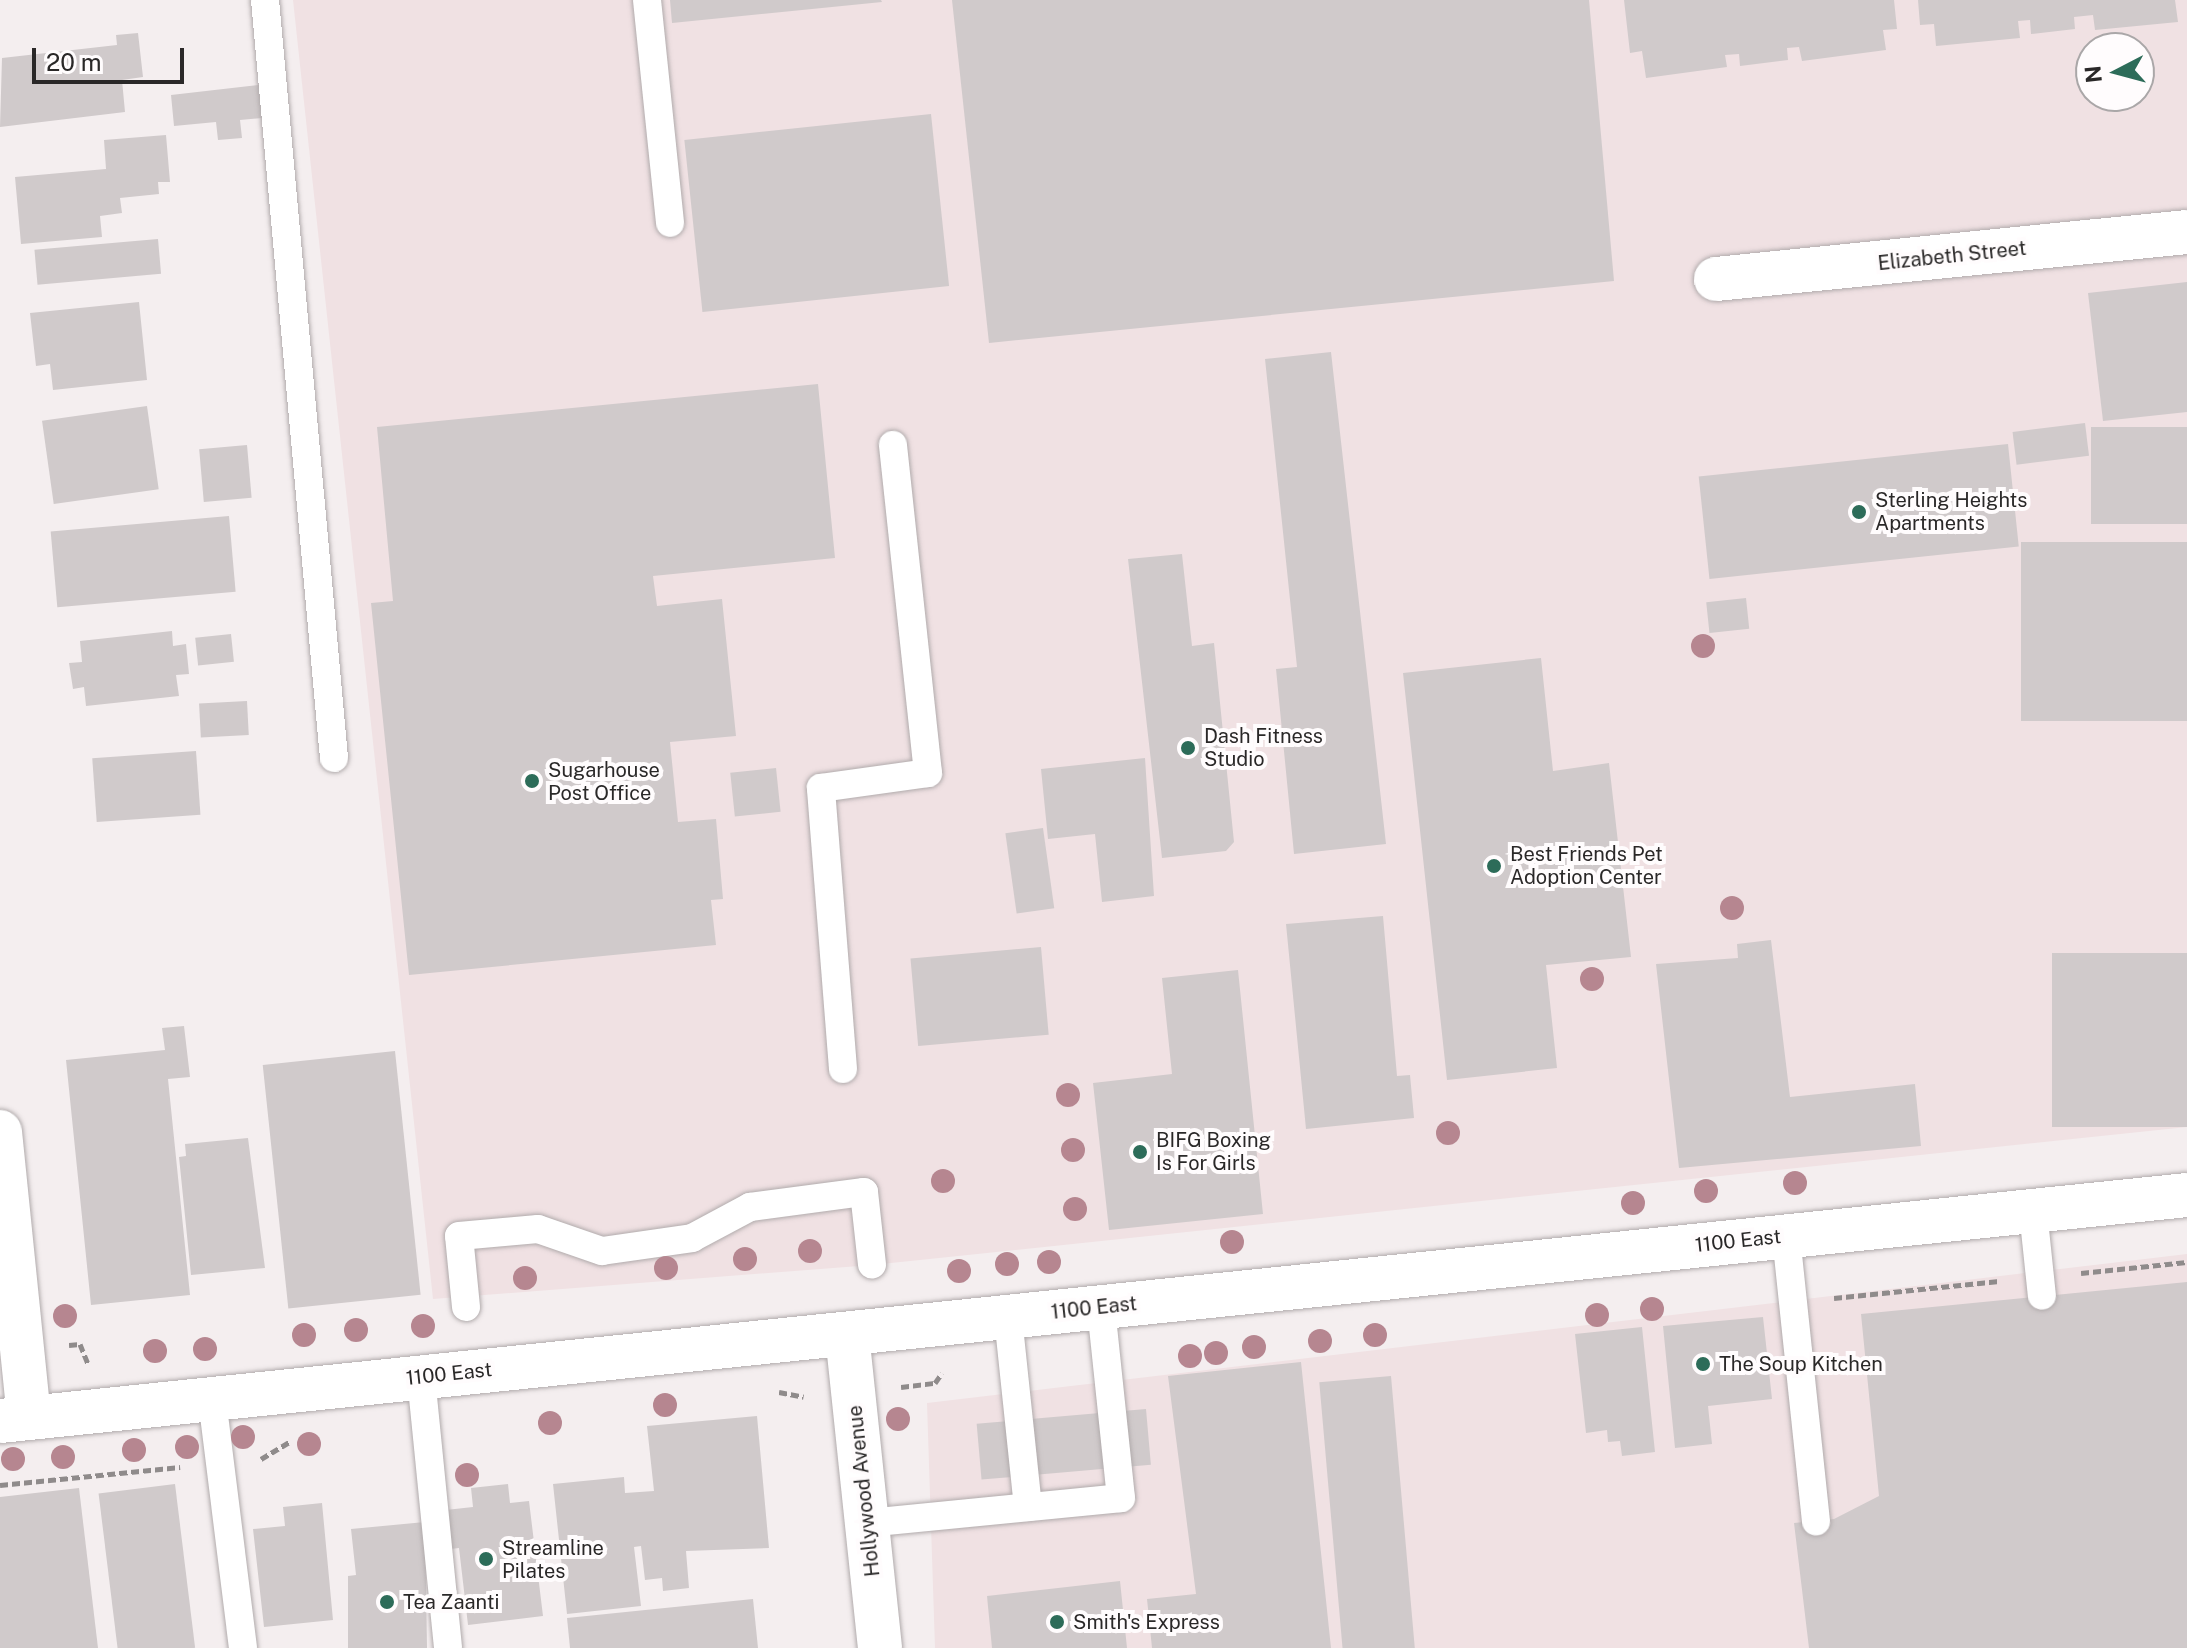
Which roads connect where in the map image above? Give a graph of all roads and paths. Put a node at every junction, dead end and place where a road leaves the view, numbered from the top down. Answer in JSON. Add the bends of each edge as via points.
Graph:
{"nodes":[{"id":1,"x":265,"y":0,"type":"edge"},
{"id":2,"x":647,"y":0,"type":"edge"},
{"id":3,"x":670,"y":223,"type":"dead end"},
{"id":4,"x":2187,"y":232,"type":"edge"},
{"id":5,"x":1716,"y":279,"type":"dead end"},
{"id":6,"x":893,"y":445,"type":"dead end"},
{"id":7,"x":334,"y":758,"type":"dead end"},
{"id":8,"x":843,"y":1069,"type":"dead end"},
{"id":9,"x":0,"y":1132,"type":"edge"},
{"id":10,"x":2187,"y":1195,"type":"edge"},
{"id":11,"x":2033,"y":1211,"type":"junction"},
{"id":12,"x":1786,"y":1236,"type":"junction"},
{"id":13,"x":872,"y":1265,"type":"dead end"},
{"id":14,"x":2042,"y":1296,"type":"dead end"},
{"id":15,"x":466,"y":1307,"type":"dead end"},
{"id":16,"x":1101,"y":1307,"type":"junction"},
{"id":17,"x":1008,"y":1317,"type":"junction"},
{"id":18,"x":847,"y":1334,"type":"junction"},
{"id":19,"x":421,"y":1377,"type":"junction"},
{"id":20,"x":935,"y":1383,"type":"dead end"},
{"id":21,"x":889,"y":1388,"type":"dead end"},
{"id":22,"x":212,"y":1399,"type":"junction"},
{"id":23,"x":15,"y":1419,"type":"edge"},
{"id":24,"x":190,"y":1466,"type":"dead end"},
{"id":25,"x":0,"y":1485,"type":"edge"},
{"id":26,"x":1028,"y":1507,"type":"junction"},
{"id":27,"x":1816,"y":1521,"type":"dead end"},
{"id":28,"x":867,"y":1523,"type":"junction"},
{"id":29,"x":243,"y":1648,"type":"edge"},
{"id":30,"x":448,"y":1648,"type":"edge"},
{"id":31,"x":880,"y":1648,"type":"edge"}],
"edges":[{"from":1,"to":7,"type":"lane"},
{"from":2,"to":3,"type":"lane"},
{"from":4,"to":5,"type":"street","name":"Elizabeth Street"},
{"from":6,"to":8,"type":"lane","via":[[928,773],[821,788]]},
{"from":9,"to":23,"type":"street"},
{"from":10,"to":11,"type":"street","name":"1100 East"},
{"from":11,"to":12,"type":"street","name":"1100 East"},
{"from":11,"to":14,"type":"lane"},
{"from":12,"to":16,"type":"street","name":"1100 East"},
{"from":12,"to":27,"type":"lane"},
{"from":13,"to":15,"type":"lane","via":[[864,1192],[750,1207],[692,1238],[602,1251],[538,1229],[459,1236]]},
{"from":16,"to":17,"type":"street","name":"1100 East"},
{"from":16,"to":26,"type":"lane","via":[[1121,1498]]},
{"from":17,"to":18,"type":"street","name":"1100 East"},
{"from":17,"to":26,"type":"lane"},
{"from":18,"to":19,"type":"street","name":"1100 East"},
{"from":18,"to":28,"type":"street","name":"Hollywood Avenue"},
{"from":19,"to":22,"type":"street","name":"1100 East"},
{"from":19,"to":30,"type":"lane"},
{"from":20,"to":21,"type":"path"},
{"from":22,"to":23,"type":"street","name":"1100 East"},
{"from":22,"to":29,"type":"lane"},
{"from":24,"to":25,"type":"path"},
{"from":26,"to":28,"type":"lane"},
{"from":28,"to":31,"type":"street","name":"Hollywood Avenue"}]}
